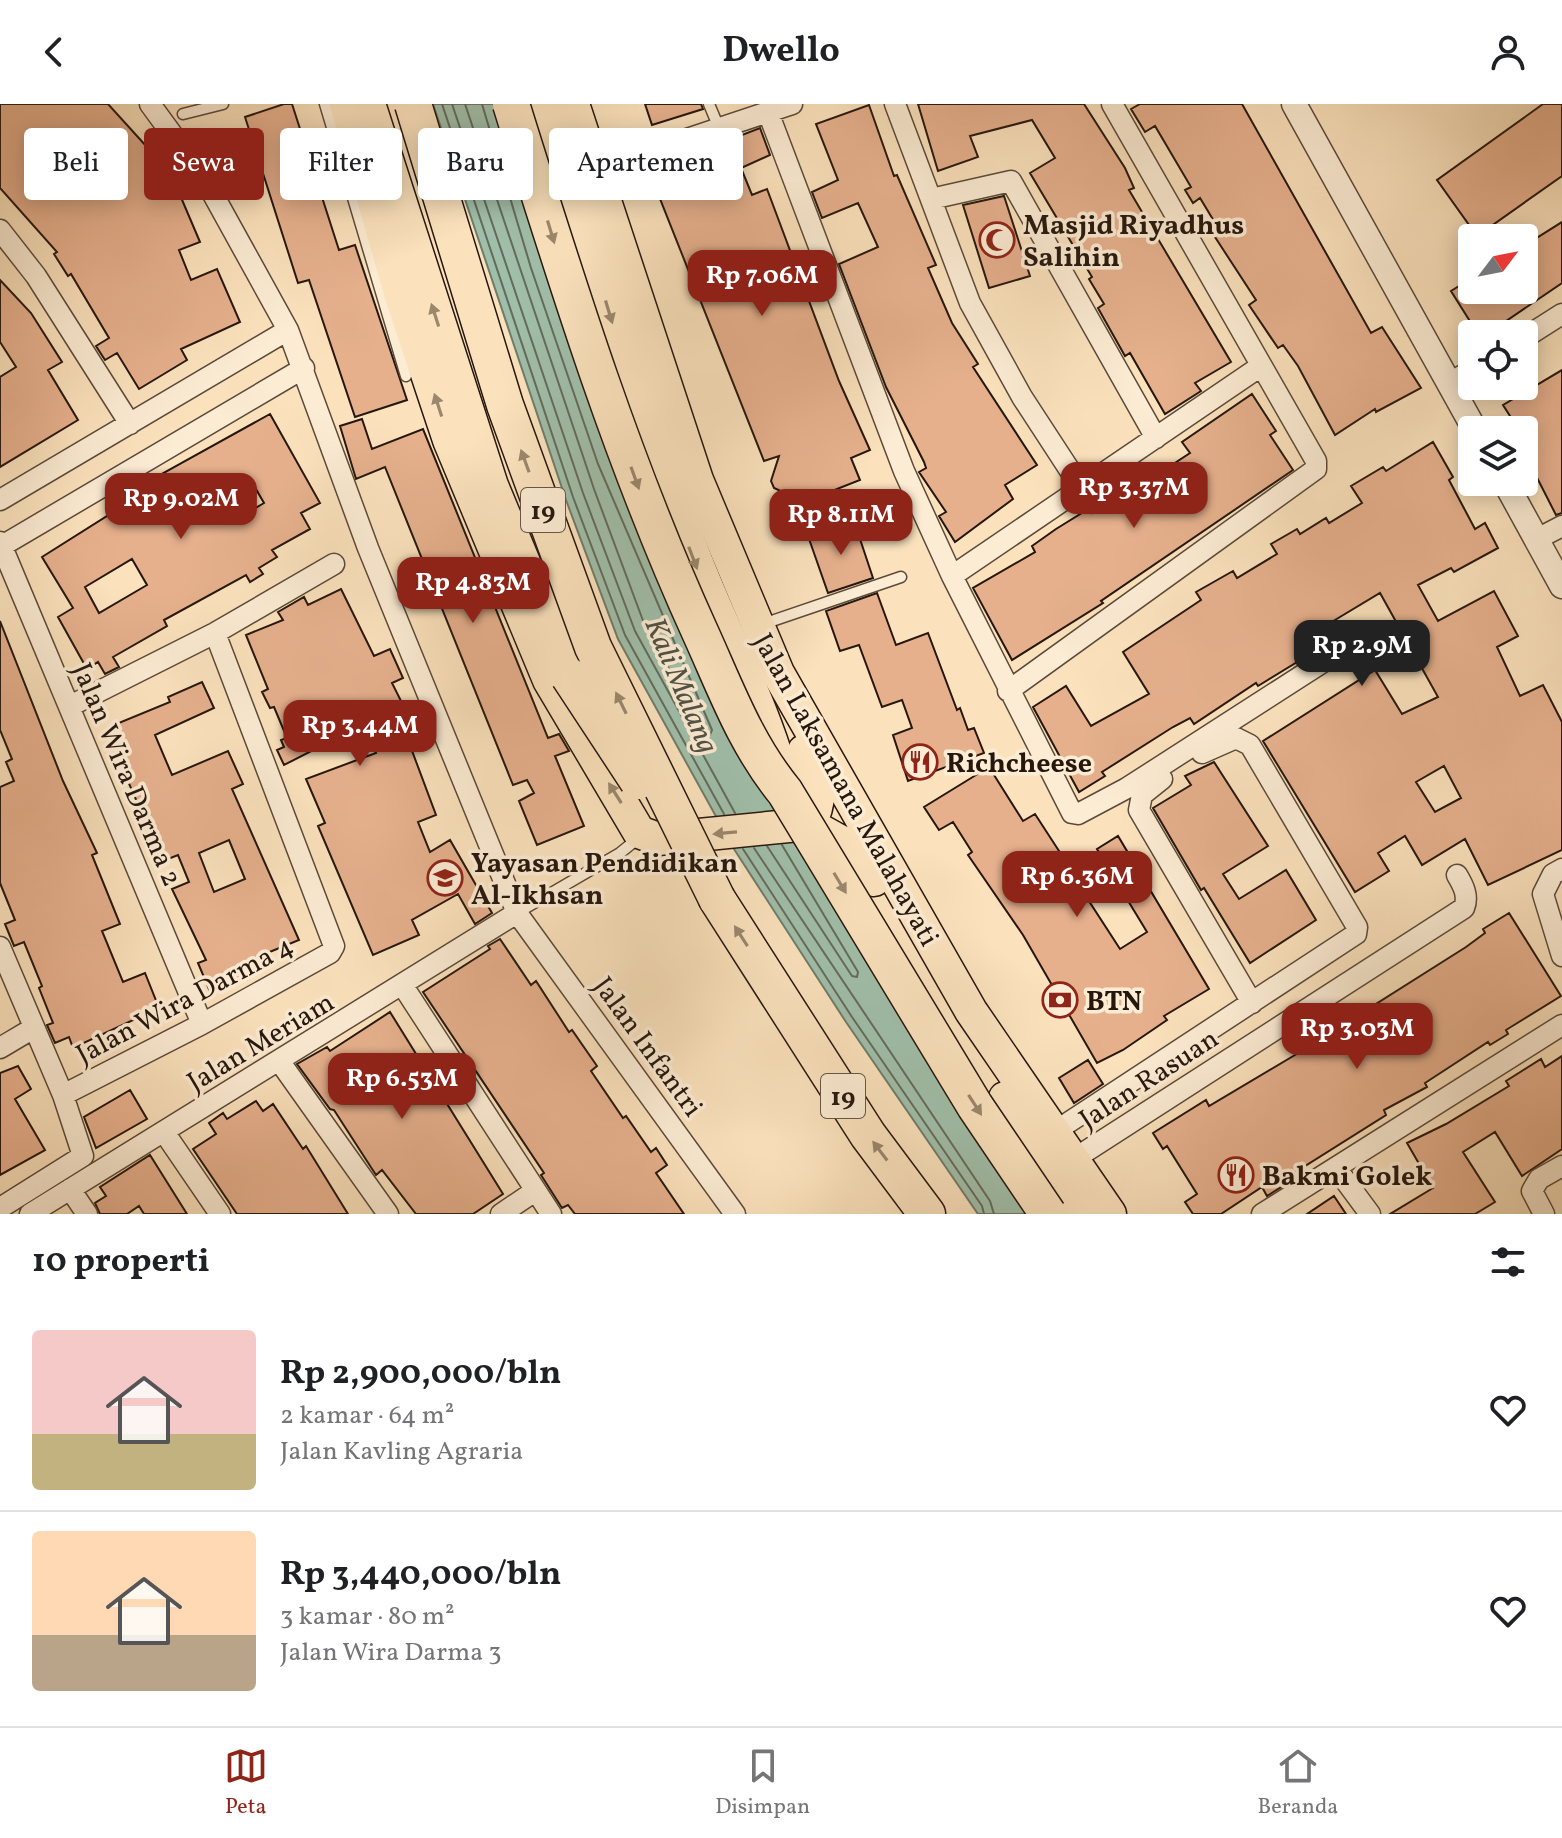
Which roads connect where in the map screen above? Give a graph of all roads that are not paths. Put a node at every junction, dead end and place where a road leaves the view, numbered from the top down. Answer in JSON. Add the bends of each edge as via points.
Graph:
{"nodes":[{"id":1,"x":150,"y":104,"type":"edge"},
{"id":2,"x":223,"y":104,"type":"edge"},
{"id":3,"x":325,"y":104,"type":"edge"},
{"id":4,"x":346,"y":104,"type":"edge"},
{"id":5,"x":367,"y":104,"type":"edge"},
{"id":6,"x":413,"y":104,"type":"edge"},
{"id":7,"x":511,"y":104,"type":"edge"},
{"id":8,"x":544,"y":104,"type":"edge"},
{"id":9,"x":573,"y":104,"type":"edge"},
{"id":10,"x":709,"y":104,"type":"edge"},
{"id":11,"x":792,"y":104,"type":"edge"},
{"id":12,"x":895,"y":104,"type":"edge"},
{"id":13,"x":1112,"y":104,"type":"edge"},
{"id":14,"x":1294,"y":104,"type":"edge"},
{"id":15,"x":182,"y":109,"type":"edge"},
{"id":16,"x":768,"y":112,"type":"junction"},
{"id":17,"x":167,"y":128,"type":"edge"},
{"id":18,"x":171,"y":128,"type":"edge"},
{"id":19,"x":581,"y":128,"type":"edge"},
{"id":20,"x":719,"y":128,"type":"joint"},
{"id":21,"x":931,"y":199,"type":"junction"},
{"id":22,"x":216,"y":200,"type":"edge"},
{"id":23,"x":604,"y":200,"type":"edge"},
{"id":24,"x":0,"y":230,"type":"edge"},
{"id":25,"x":1562,"y":314,"type":"edge"},
{"id":26,"x":1538,"y":329,"type":"edge"},
{"id":27,"x":288,"y":330,"type":"junction"},
{"id":28,"x":1261,"y":366,"type":"junction"},
{"id":29,"x":304,"y":368,"type":"junction"},
{"id":30,"x":406,"y":376,"type":"dead end"},
{"id":31,"x":1458,"y":378,"type":"edge"},
{"id":32,"x":1448,"y":384,"type":"junction"},
{"id":33,"x":1467,"y":416,"type":"edge"},
{"id":34,"x":130,"y":424,"type":"junction"},
{"id":35,"x":1156,"y":438,"type":"junction"},
{"id":36,"x":1082,"y":489,"type":"junction"},
{"id":37,"x":1513,"y":496,"type":"edge"},
{"id":38,"x":0,"y":500,"type":"edge"},
{"id":39,"x":1562,"y":526,"type":"edge"},
{"id":40,"x":1537,"y":539,"type":"junction"},
{"id":41,"x":1,"y":545,"type":"edge"},
{"id":42,"x":334,"y":564,"type":"dead end"},
{"id":43,"x":952,"y":576,"type":"junction"},
{"id":44,"x":901,"y":577,"type":"dead end"},
{"id":45,"x":1562,"y":586,"type":"edge"},
{"id":46,"x":757,"y":626,"type":"junction"},
{"id":47,"x":215,"y":633,"type":"junction"},
{"id":48,"x":1368,"y":633,"type":"dead end"},
{"id":49,"x":778,"y":673,"type":"junction"},
{"id":50,"x":1008,"y":691,"type":"junction"},
{"id":51,"x":70,"y":706,"type":"junction"},
{"id":52,"x":785,"y":792,"type":"junction"},
{"id":53,"x":807,"y":824,"type":"junction"},
{"id":54,"x":656,"y":837,"type":"junction"},
{"id":55,"x":1562,"y":869,"type":"edge"},
{"id":56,"x":1457,"y":875,"type":"dead end"},
{"id":57,"x":717,"y":899,"type":"junction"},
{"id":58,"x":517,"y":913,"type":"junction"},
{"id":59,"x":0,"y":947,"type":"edge"},
{"id":60,"x":1562,"y":956,"type":"edge"},
{"id":61,"x":403,"y":986,"type":"junction"},
{"id":62,"x":1252,"y":1003,"type":"junction"},
{"id":63,"x":202,"y":1024,"type":"junction"},
{"id":64,"x":1562,"y":1025,"type":"edge"},
{"id":65,"x":32,"y":1029,"type":"junction"},
{"id":66,"x":0,"y":1048,"type":"edge"},
{"id":67,"x":280,"y":1062,"type":"junction"},
{"id":68,"x":63,"y":1095,"type":"junction"},
{"id":69,"x":164,"y":1132,"type":"junction"},
{"id":70,"x":1054,"y":1132,"type":"junction"},
{"id":71,"x":1074,"y":1159,"type":"junction"},
{"id":72,"x":1562,"y":1166,"type":"edge"},
{"id":73,"x":1336,"y":1168,"type":"junction"},
{"id":74,"x":70,"y":1189,"type":"junction"},
{"id":75,"x":535,"y":1191,"type":"junction"},
{"id":76,"x":0,"y":1208,"type":"edge"},
{"id":77,"x":30,"y":1214,"type":"edge"},
{"id":78,"x":87,"y":1214,"type":"edge"},
{"id":79,"x":220,"y":1214,"type":"edge"},
{"id":80,"x":388,"y":1214,"type":"edge"},
{"id":81,"x":501,"y":1214,"type":"edge"},
{"id":82,"x":551,"y":1214,"type":"edge"},
{"id":83,"x":735,"y":1214,"type":"edge"},
{"id":84,"x":927,"y":1214,"type":"edge"},
{"id":85,"x":1048,"y":1214,"type":"edge"},
{"id":86,"x":1081,"y":1214,"type":"edge"},
{"id":87,"x":1110,"y":1214,"type":"edge"},
{"id":88,"x":1262,"y":1214,"type":"edge"},
{"id":89,"x":1370,"y":1214,"type":"edge"},
{"id":90,"x":1544,"y":1214,"type":"edge"}],
"edges":[{"from":1,"to":17,"type":"street","name":"Jalan Infantri"},
{"from":2,"to":15,"type":"lane"},
{"from":3,"to":30,"type":"lane"},
{"from":54,"to":4,"type":"main road","one_way":true,"via":[[594,761],[549,680],[449,440]]},
{"from":57,"to":5,"type":"highway","one_way":true,"bridge":true,"via":[[569,676],[490,486]]},
{"from":57,"to":6,"type":"highway","number":"19","one_way":true,"bridge":true,"via":[[593,647],[505,405]]},
{"from":7,"to":52,"type":"highway","one_way":true,"bridge":true,"via":[[593,366],[659,543],[757,758]]},
{"from":8,"to":52,"type":"highway","one_way":true,"via":[[626,367],[693,558],[772,742]]},
{"from":9,"to":19,"type":"main road","name":"Jalan Laksamana Malahayati"},
{"from":10,"to":20,"type":"lane"},
{"from":11,"to":16,"type":"street"},
{"from":12,"to":21,"type":"street"},
{"from":13,"to":28,"type":"street"},
{"from":14,"to":32,"type":"street"},
{"from":15,"to":18,"type":"lane"},
{"from":16,"to":20,"type":"street"},
{"from":16,"to":43,"type":"street","via":[[904,471]]},
{"from":21,"to":35,"type":"street","via":[[1011,181]]},
{"from":21,"to":36,"type":"street","via":[[970,303]]},
{"from":22,"to":27,"type":"street","name":"Jalan Infantri"},
{"from":23,"to":46,"type":"main road","name":"Jalan Laksamana Malahayati","via":[[697,480]]},
{"from":24,"to":34,"type":"street","via":[[36,276]]},
{"from":25,"to":26,"type":"street"},
{"from":27,"to":29,"type":"street","name":"Jalan Infantri"},
{"from":27,"to":34,"type":"street"},
{"from":28,"to":35,"type":"street"},
{"from":28,"to":50,"type":"street","via":[[1316,461],[1310,476]]},
{"from":29,"to":41,"type":"street"},
{"from":29,"to":58,"type":"street","name":"Jalan Infantri","via":[[368,548]]},
{"from":31,"to":32,"type":"street"},
{"from":32,"to":33,"type":"street"},
{"from":34,"to":38,"type":"street"},
{"from":35,"to":36,"type":"street"},
{"from":36,"to":43,"type":"street"},
{"from":37,"to":40,"type":"street"},
{"from":39,"to":40,"type":"street"},
{"from":40,"to":45,"type":"street"},
{"from":41,"to":51,"type":"street","name":"Jalan Wira Darma 2"},
{"from":42,"to":47,"type":"street"},
{"from":43,"to":50,"type":"street"},
{"from":44,"to":46,"type":"lane"},
{"from":46,"to":49,"type":"main road","name":"Jalan Laksamana Malahayati"},
{"from":47,"to":51,"type":"street"},
{"from":47,"to":63,"type":"street","name":"Jalan Wira Darma 4","via":[[333,937],[330,953]]},
{"from":48,"to":50,"type":"street","via":[[1078,814],[1067,808]]},
{"from":49,"to":53,"type":"main road","via":[[786,714],[819,793],[816,812]]},
{"from":49,"to":70,"type":"main road","name":"Jalan Laksamana Malahayati","via":[[971,1011]]},
{"from":51,"to":63,"type":"street","name":"Jalan Wira Darma 2"},
{"from":52,"to":85,"type":"highway","one_way":true,"bridge":true,"via":[[975,1106]]},
{"from":53,"to":54,"type":"main road","one_way":true,"bridge":true},
{"from":53,"to":86,"type":"main road","name":"Jalan Laksamana Malahayati","via":[[852,848],[868,870],[986,1069]]},
{"from":54,"to":58,"type":"lane"},
{"from":55,"to":60,"type":"street","via":[[1553,874],[1543,894]]},
{"from":56,"to":71,"type":"street","name":"Jalan Rasuan","via":[[1464,885],[1464,908]]},
{"from":84,"to":57,"type":"highway","number":"19","one_way":true,"via":[[868,1135]]},
{"from":58,"to":61,"type":"street","name":"Jalan Meriam"},
{"from":58,"to":83,"type":"street","name":"Jalan Infantri"},
{"from":59,"to":65,"type":"street"},
{"from":61,"to":67,"type":"street","name":"Jalan Meriam"},
{"from":61,"to":75,"type":"street"},
{"from":62,"to":62,"type":"street","via":[[1139,810],[1150,787],[1217,744],[1236,738],[1246,742],[1357,927],[1352,938]]},
{"from":62,"to":70,"type":"street"},
{"from":63,"to":68,"type":"street","name":"Jalan Wira Darma 4"},
{"from":64,"to":73,"type":"street"},
{"from":65,"to":66,"type":"street"},
{"from":65,"to":68,"type":"street"},
{"from":67,"to":69,"type":"street","name":"Jalan Meriam"},
{"from":67,"to":80,"type":"street"},
{"from":68,"to":76,"type":"street","via":[[83,1156]]},
{"from":69,"to":74,"type":"street","name":"Jalan Meriam"},
{"from":69,"to":79,"type":"street"},
{"from":70,"to":71,"type":"main road","name":"Jalan Laksamana Malahayati"},
{"from":71,"to":87,"type":"main road","name":"Jalan Laksamana Malahayati"},
{"from":72,"to":90,"type":"street","via":[[1539,1179],[1532,1191]]},
{"from":73,"to":88,"type":"street"},
{"from":73,"to":89,"type":"street"},
{"from":74,"to":77,"type":"street","name":"Jalan Meriam"},
{"from":74,"to":78,"type":"street"},
{"from":75,"to":81,"type":"street"},
{"from":75,"to":82,"type":"street"}]}
